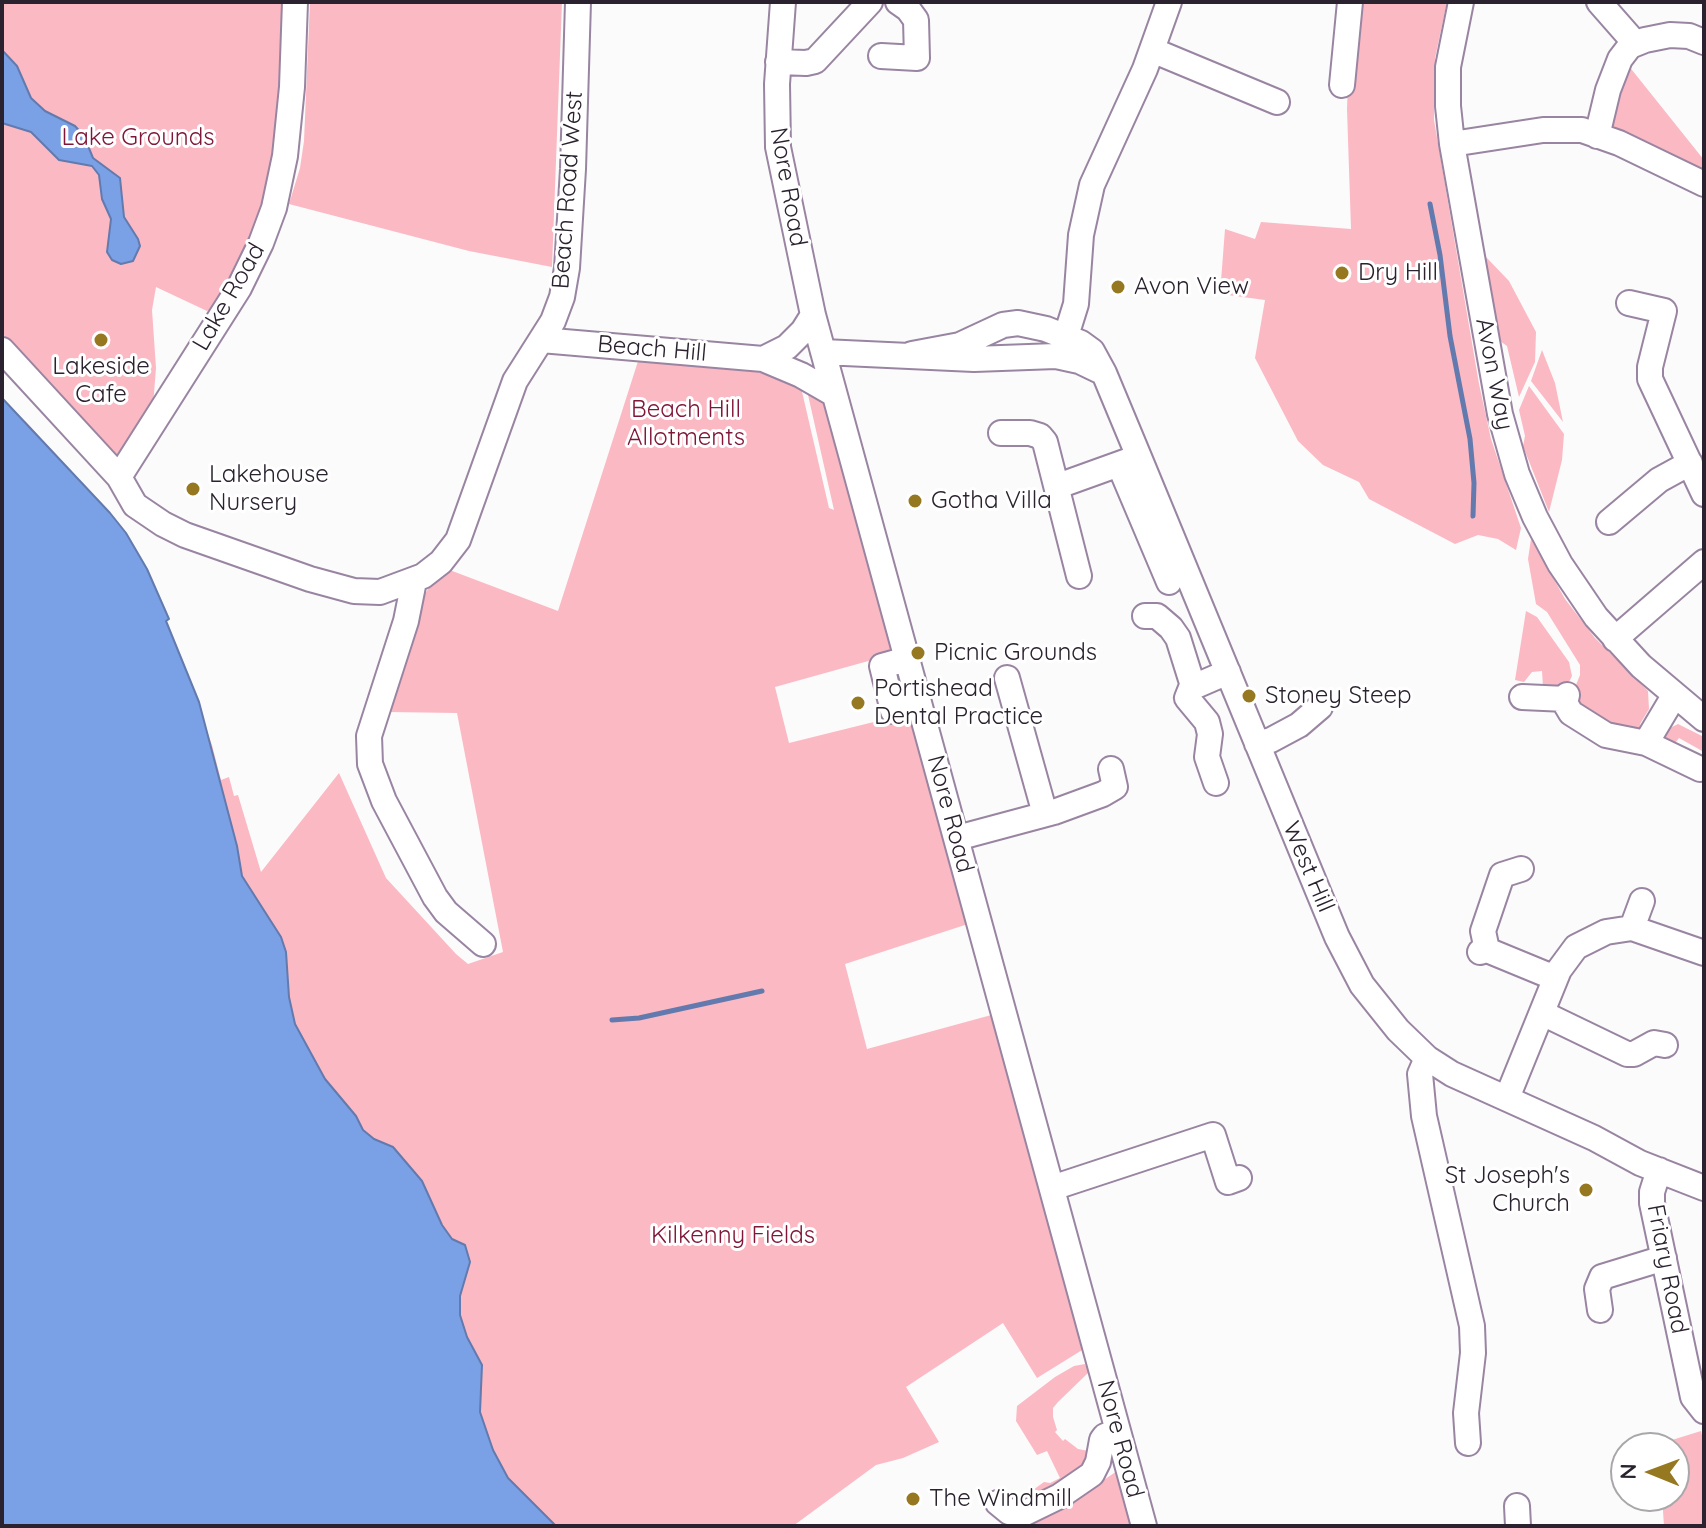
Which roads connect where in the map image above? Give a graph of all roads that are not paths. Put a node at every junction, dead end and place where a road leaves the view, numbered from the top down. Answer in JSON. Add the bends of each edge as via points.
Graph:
{"nodes":[{"id":1,"x":295,"y":2,"type":"edge"},
{"id":2,"x":578,"y":2,"type":"edge"},
{"id":3,"x":783,"y":2,"type":"edge"},
{"id":4,"x":870,"y":2,"type":"edge"},
{"id":5,"x":898,"y":2,"type":"edge"},
{"id":6,"x":1169,"y":2,"type":"edge"},
{"id":7,"x":1461,"y":2,"type":"edge"},
{"id":8,"x":1599,"y":2,"type":"edge"},
{"id":9,"x":1342,"y":15,"type":"edge"},
{"id":10,"x":1704,"y":42,"type":"edge"},
{"id":11,"x":1635,"y":43,"type":"junction"},
{"id":12,"x":1152,"y":50,"type":"junction"},
{"id":13,"x":881,"y":56,"type":"dead end"},
{"id":14,"x":778,"y":62,"type":"junction"},
{"id":15,"x":1342,"y":85,"type":"dead end"},
{"id":16,"x":1263,"y":104,"type":"dead end"},
{"id":17,"x":1597,"y":136,"type":"junction"},
{"id":18,"x":1452,"y":144,"type":"junction"},
{"id":19,"x":1704,"y":184,"type":"edge"},
{"id":20,"x":1629,"y":303,"type":"dead end"},
{"id":21,"x":813,"y":315,"type":"junction"},
{"id":22,"x":1066,"y":336,"type":"junction"},
{"id":23,"x":541,"y":340,"type":"junction"},
{"id":24,"x":2,"y":350,"type":"edge"},
{"id":25,"x":823,"y":352,"type":"junction"},
{"id":26,"x":912,"y":354,"type":"junction"},
{"id":27,"x":763,"y":359,"type":"junction"},
{"id":28,"x":1104,"y":373,"type":"junction"},
{"id":29,"x":834,"y":394,"type":"junction"},
{"id":30,"x":1001,"y":433,"type":"dead end"},
{"id":31,"x":1129,"y":460,"type":"junction"},
{"id":32,"x":1690,"y":463,"type":"junction"},
{"id":33,"x":119,"y":477,"type":"junction"},
{"id":34,"x":1058,"y":486,"type":"junction"},
{"id":35,"x":1704,"y":494,"type":"edge"},
{"id":36,"x":1617,"y":508,"type":"dead end"},
{"id":37,"x":1704,"y":562,"type":"edge"},
{"id":38,"x":1074,"y":565,"type":"dead end"},
{"id":39,"x":414,"y":581,"type":"junction"},
{"id":40,"x":1169,"y":582,"type":"dead end"},
{"id":41,"x":1145,"y":616,"type":"dead end"},
{"id":42,"x":1615,"y":639,"type":"junction"},
{"id":43,"x":1228,"y":672,"type":"junction"},
{"id":44,"x":1007,"y":678,"type":"dead end"},
{"id":45,"x":1193,"y":686,"type":"junction"},
{"id":46,"x":1531,"y":691,"type":"dead end"},
{"id":47,"x":1674,"y":696,"type":"junction"},
{"id":48,"x":1320,"y":707,"type":"dead end"},
{"id":49,"x":1704,"y":719,"type":"edge"},
{"id":50,"x":1646,"y":743,"type":"junction"},
{"id":51,"x":1257,"y":744,"type":"junction"},
{"id":52,"x":1111,"y":769,"type":"dead end"},
{"id":53,"x":1700,"y":769,"type":"dead end"},
{"id":54,"x":1216,"y":783,"type":"dead end"},
{"id":55,"x":1045,"y":814,"type":"junction"},
{"id":56,"x":957,"y":838,"type":"junction"},
{"id":57,"x":1521,"y":869,"type":"dead end"},
{"id":58,"x":1642,"y":901,"type":"dead end"},
{"id":59,"x":1632,"y":928,"type":"junction"},
{"id":60,"x":483,"y":944,"type":"dead end"},
{"id":61,"x":1704,"y":953,"type":"edge"},
{"id":62,"x":1555,"y":978,"type":"junction"},
{"id":63,"x":1542,"y":1013,"type":"junction"},
{"id":64,"x":1665,"y":1045,"type":"dead end"},
{"id":65,"x":1427,"y":1058,"type":"junction"},
{"id":66,"x":1507,"y":1098,"type":"junction"},
{"id":67,"x":1659,"y":1170,"type":"junction"},
{"id":68,"x":1239,"y":1178,"type":"dead end"},
{"id":69,"x":1052,"y":1188,"type":"junction"},
{"id":70,"x":1704,"y":1188,"type":"edge"},
{"id":71,"x":1664,"y":1258,"type":"junction"},
{"id":72,"x":1600,"y":1310,"type":"dead end"},
{"id":73,"x":1704,"y":1411,"type":"edge"},
{"id":74,"x":1491,"y":1421,"type":"dead end"},
{"id":75,"x":1118,"y":1431,"type":"junction"},
{"id":76,"x":1015,"y":1526,"type":"edge"},
{"id":77,"x":1144,"y":1526,"type":"edge"}],
"edges":[{"from":1,"to":33,"type":"street","name":"Lake Road","via":[[285,156],[274,208],[239,288]]},
{"from":2,"to":23,"type":"street","name":"Beach Road West","via":[[567,268],[559,307]]},
{"from":3,"to":14,"type":"street","name":"Nore Road"},
{"from":4,"to":14,"type":"street","via":[[815,61]]},
{"from":5,"to":13,"type":"street","via":[[916,20],[917,58]]},
{"from":6,"to":12,"type":"street"},
{"from":7,"to":18,"type":"street","name":"Avon Way","via":[[1448,67]]},
{"from":8,"to":11,"type":"street"},
{"from":9,"to":15,"type":"street"},
{"from":10,"to":11,"type":"street","via":[[1670,35]]},
{"from":11,"to":17,"type":"street","via":[[1620,59]]},
{"from":12,"to":16,"type":"street"},
{"from":12,"to":22,"type":"street","via":[[1087,202],[1076,304]]},
{"from":14,"to":21,"type":"street","name":"Nore Road","via":[[782,173]]},
{"from":17,"to":18,"type":"street","via":[[1582,130],[1543,130]]},
{"from":17,"to":19,"type":"street"},
{"from":18,"to":42,"type":"street","name":"Avon Way","via":[[1500,414],[1517,474],[1560,564]]},
{"from":20,"to":32,"type":"street","via":[[1664,311],[1650,376]]},
{"from":21,"to":25,"type":"street","name":"Nore Road"},
{"from":21,"to":27,"type":"street","via":[[787,347]]},
{"from":22,"to":26,"type":"street","name":"West Hill","via":[[1010,324],[960,345]]},
{"from":22,"to":28,"type":"street","name":"West Hill","via":[[1089,348]]},
{"from":23,"to":27,"type":"street","name":"Beach Hill"},
{"from":23,"to":39,"type":"street","name":"Beach Road West","via":[[515,381],[458,540],[441,562]]},
{"from":24,"to":33,"type":"street","name":"Beach Road West"},
{"from":25,"to":26,"type":"street","name":"West Hill"},
{"from":25,"to":29,"type":"street","name":"Nore Road"},
{"from":26,"to":28,"type":"street","name":"West Hill","via":[[974,359],[1056,356]]},
{"from":27,"to":29,"type":"street","name":"Beach Hill"},
{"from":28,"to":31,"type":"street","name":"West Hill"},
{"from":29,"to":56,"type":"street","name":"Nore Road"},
{"from":30,"to":34,"type":"street","via":[[1040,436]]},
{"from":31,"to":34,"type":"street"},
{"from":31,"to":40,"type":"street"},
{"from":31,"to":43,"type":"street","name":"West Hill"},
{"from":32,"to":35,"type":"street"},
{"from":32,"to":36,"type":"street"},
{"from":33,"to":39,"type":"street","name":"Beach Road West","via":[[135,505],[185,535],[344,589],[372,593]]},
{"from":34,"to":38,"type":"street"},
{"from":37,"to":42,"type":"street"},
{"from":39,"to":60,"type":"street","via":[[369,736],[370,764],[435,897]]},
{"from":41,"to":45,"type":"street","via":[[1157,616],[1178,638]]},
{"from":42,"to":47,"type":"street","name":"Avon Way"},
{"from":43,"to":45,"type":"street"},
{"from":43,"to":51,"type":"street","name":"West Hill"},
{"from":44,"to":55,"type":"street"},
{"from":45,"to":54,"type":"street","via":[[1187,698],[1207,722],[1208,760]]},
{"from":46,"to":50,"type":"street","via":[[1566,697],[1571,713],[1610,738]]},
{"from":47,"to":49,"type":"street","name":"Avon Way"},
{"from":47,"to":50,"type":"street"},
{"from":48,"to":51,"type":"street","via":[[1299,725]]},
{"from":50,"to":53,"type":"street"},
{"from":51,"to":65,"type":"street","name":"West Hill","via":[[1350,964],[1379,1007]]},
{"from":52,"to":55,"type":"street","via":[[1115,787]]},
{"from":55,"to":56,"type":"street"},
{"from":56,"to":69,"type":"street","name":"Nore Road"},
{"from":57,"to":62,"type":"street","via":[[1502,875],[1483,931],[1483,951]]},
{"from":58,"to":59,"type":"street"},
{"from":59,"to":61,"type":"street"},
{"from":59,"to":62,"type":"street","via":[[1581,944]]},
{"from":62,"to":63,"type":"street"},
{"from":63,"to":64,"type":"street","via":[[1627,1054],[1655,1042]]},
{"from":63,"to":66,"type":"street"},
{"from":65,"to":66,"type":"street","name":"West Hill"},
{"from":65,"to":74,"type":"street","via":[[1420,1078],[1424,1116],[1471,1322],[1467,1432]]},
{"from":66,"to":67,"type":"street","name":"West Hill"},
{"from":67,"to":70,"type":"street","name":"West Hill"},
{"from":67,"to":71,"type":"street","name":"Friary Road","via":[[1652,1196]]},
{"from":68,"to":69,"type":"street","via":[[1228,1182],[1213,1135]]},
{"from":69,"to":75,"type":"street","name":"Nore Road"},
{"from":71,"to":72,"type":"street","via":[[1602,1277],[1597,1289]]},
{"from":71,"to":73,"type":"street","name":"Friary Road","via":[[1693,1397]]},
{"from":75,"to":76,"type":"street","via":[[1102,1440],[1092,1474],[1065,1493],[1021,1515],[997,1502]]},
{"from":75,"to":77,"type":"street","name":"Nore Road"}]}
